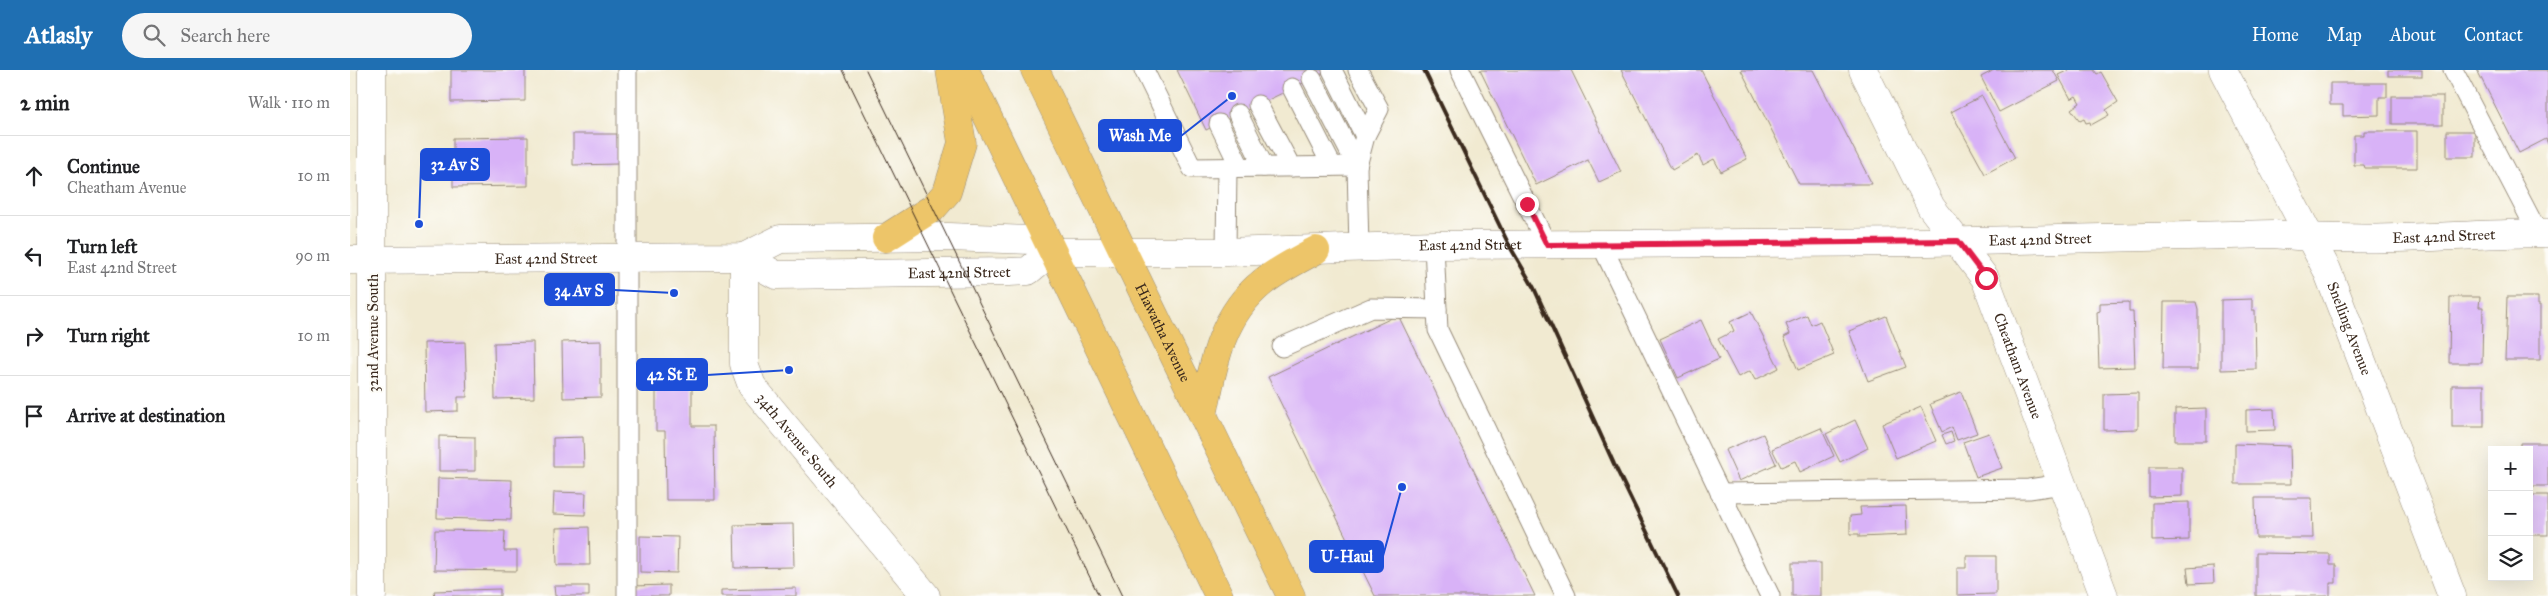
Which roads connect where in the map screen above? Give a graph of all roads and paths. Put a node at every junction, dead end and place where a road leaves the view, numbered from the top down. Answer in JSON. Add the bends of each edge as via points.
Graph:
{"nodes":[{"id":1,"x":372,"y":70,"type":"edge"},
{"id":2,"x":627,"y":70,"type":"edge"},
{"id":3,"x":950,"y":70,"type":"edge"},
{"id":4,"x":965,"y":70,"type":"edge"},
{"id":5,"x":1035,"y":70,"type":"edge"},
{"id":6,"x":1144,"y":70,"type":"edge"},
{"id":7,"x":1332,"y":70,"type":"edge"},
{"id":8,"x":1358,"y":70,"type":"edge"},
{"id":9,"x":1460,"y":70,"type":"edge"},
{"id":10,"x":1863,"y":70,"type":"edge"},
{"id":11,"x":2223,"y":70,"type":"edge"},
{"id":12,"x":2453,"y":70,"type":"edge"},
{"id":13,"x":1312,"y":78,"type":"dead end"},
{"id":14,"x":1292,"y":88,"type":"dead end"},
{"id":15,"x":1258,"y":104,"type":"dead end"},
{"id":16,"x":1238,"y":114,"type":"dead end"},
{"id":17,"x":1219,"y":124,"type":"dead end"},
{"id":18,"x":1365,"y":136,"type":"junction"},
{"id":19,"x":1332,"y":166,"type":"junction"},
{"id":20,"x":1357,"y":166,"type":"junction"},
{"id":21,"x":1291,"y":167,"type":"junction"},
{"id":22,"x":1234,"y":168,"type":"junction"},
{"id":23,"x":1264,"y":168,"type":"junction"},
{"id":24,"x":2543,"y":233,"type":"edge"},
{"id":25,"x":886,"y":238,"type":"junction"},
{"id":26,"x":2310,"y":238,"type":"junction"},
{"id":27,"x":1958,"y":241,"type":"junction"},
{"id":28,"x":1434,"y":245,"type":"junction"},
{"id":29,"x":1547,"y":245,"type":"junction"},
{"id":30,"x":1602,"y":246,"type":"junction"},
{"id":31,"x":1359,"y":248,"type":"junction"},
{"id":32,"x":1316,"y":250,"type":"junction"},
{"id":33,"x":1051,"y":252,"type":"junction"},
{"id":34,"x":1122,"y":252,"type":"junction"},
{"id":35,"x":1226,"y":252,"type":"junction"},
{"id":36,"x":627,"y":257,"type":"junction"},
{"id":37,"x":744,"y":257,"type":"junction"},
{"id":38,"x":361,"y":260,"type":"edge"},
{"id":39,"x":1437,"y":309,"type":"junction"},
{"id":40,"x":1282,"y":347,"type":"dead end"},
{"id":41,"x":1203,"y":416,"type":"junction"},
{"id":42,"x":2062,"y":484,"type":"junction"},
{"id":43,"x":1720,"y":493,"type":"junction"},
{"id":44,"x":372,"y":596,"type":"edge"},
{"id":45,"x":627,"y":596,"type":"edge"},
{"id":46,"x":926,"y":596,"type":"edge"},
{"id":47,"x":1218,"y":596,"type":"edge"},
{"id":48,"x":1291,"y":596,"type":"edge"},
{"id":49,"x":1566,"y":596,"type":"edge"},
{"id":50,"x":1770,"y":596,"type":"edge"},
{"id":51,"x":2104,"y":596,"type":"edge"},
{"id":52,"x":2452,"y":596,"type":"edge"}],
"edges":[{"from":1,"to":38,"type":"street","name":"32nd Avenue South"},
{"from":2,"to":36,"type":"lane"},
{"from":3,"to":25,"type":"highway","via":[[962,143],[947,192],[933,208]]},
{"from":4,"to":33,"type":"highway"},
{"from":5,"to":34,"type":"highway","name":"Hiawatha Avenue"},
{"from":6,"to":22,"type":"lane","via":[[1192,168]]},
{"from":7,"to":18,"type":"lane"},
{"from":8,"to":18,"type":"lane","via":[[1379,109]]},
{"from":9,"to":29,"type":"lane"},
{"from":10,"to":27,"type":"street","name":"Cheatham Avenue","via":[[1931,207]]},
{"from":11,"to":26,"type":"street","name":"Snelling Avenue"},
{"from":12,"to":24,"type":"lane"},
{"from":13,"to":20,"type":"lane"},
{"from":14,"to":19,"type":"lane"},
{"from":15,"to":21,"type":"lane"},
{"from":16,"to":23,"type":"lane"},
{"from":17,"to":22,"type":"lane"},
{"from":18,"to":20,"type":"lane"},
{"from":19,"to":20,"type":"lane"},
{"from":19,"to":21,"type":"lane"},
{"from":20,"to":31,"type":"lane"},
{"from":21,"to":23,"type":"lane"},
{"from":22,"to":23,"type":"lane"},
{"from":22,"to":35,"type":"lane"},
{"from":24,"to":26,"type":"street","name":"East 42nd Street"},
{"from":25,"to":33,"type":"street","name":"East 42nd Street","via":[[1031,240]]},
{"from":25,"to":37,"type":"street","name":"East 42nd Street","via":[[780,239]]},
{"from":26,"to":27,"type":"street","name":"East 42nd Street","via":[[2274,234]]},
{"from":26,"to":52,"type":"street","name":"Snelling Avenue","via":[[2328,270]]},
{"from":27,"to":30,"type":"street","name":"East 42nd Street"},
{"from":27,"to":42,"type":"street","name":"Cheatham Avenue","via":[[1986,278]]},
{"from":28,"to":29,"type":"street","name":"East 42nd Street"},
{"from":28,"to":31,"type":"street","name":"East 42nd Street"},
{"from":28,"to":39,"type":"lane"},
{"from":29,"to":30,"type":"street","name":"East 42nd Street"},
{"from":30,"to":43,"type":"lane"},
{"from":31,"to":32,"type":"street","name":"East 42nd Street"},
{"from":32,"to":35,"type":"street","name":"East 42nd Street"},
{"from":32,"to":41,"type":"highway","via":[[1264,281],[1239,307],[1221,339]]},
{"from":33,"to":34,"type":"street","name":"East 42nd Street"},
{"from":33,"to":37,"type":"street","name":"East 42nd Street","via":[[1028,271],[1009,272],[776,274]]},
{"from":33,"to":47,"type":"highway"},
{"from":34,"to":35,"type":"street","name":"East 42nd Street"},
{"from":34,"to":41,"type":"highway","name":"Hiawatha Avenue"},
{"from":36,"to":37,"type":"street","name":"East 42nd Street"},
{"from":36,"to":38,"type":"street","name":"East 42nd Street"},
{"from":36,"to":45,"type":"lane"},
{"from":37,"to":46,"type":"street","name":"34th Avenue South","via":[[744,364],[752,386]]},
{"from":38,"to":44,"type":"street","name":"32nd Avenue South"},
{"from":39,"to":40,"type":"lane","via":[[1371,308]]},
{"from":39,"to":49,"type":"lane","via":[[1438,330]]},
{"from":41,"to":48,"type":"highway","name":"Hiawatha Avenue"},
{"from":42,"to":43,"type":"lane","via":[[2029,489]]},
{"from":42,"to":51,"type":"street","name":"Cheatham Avenue"},
{"from":43,"to":50,"type":"lane"}]}
